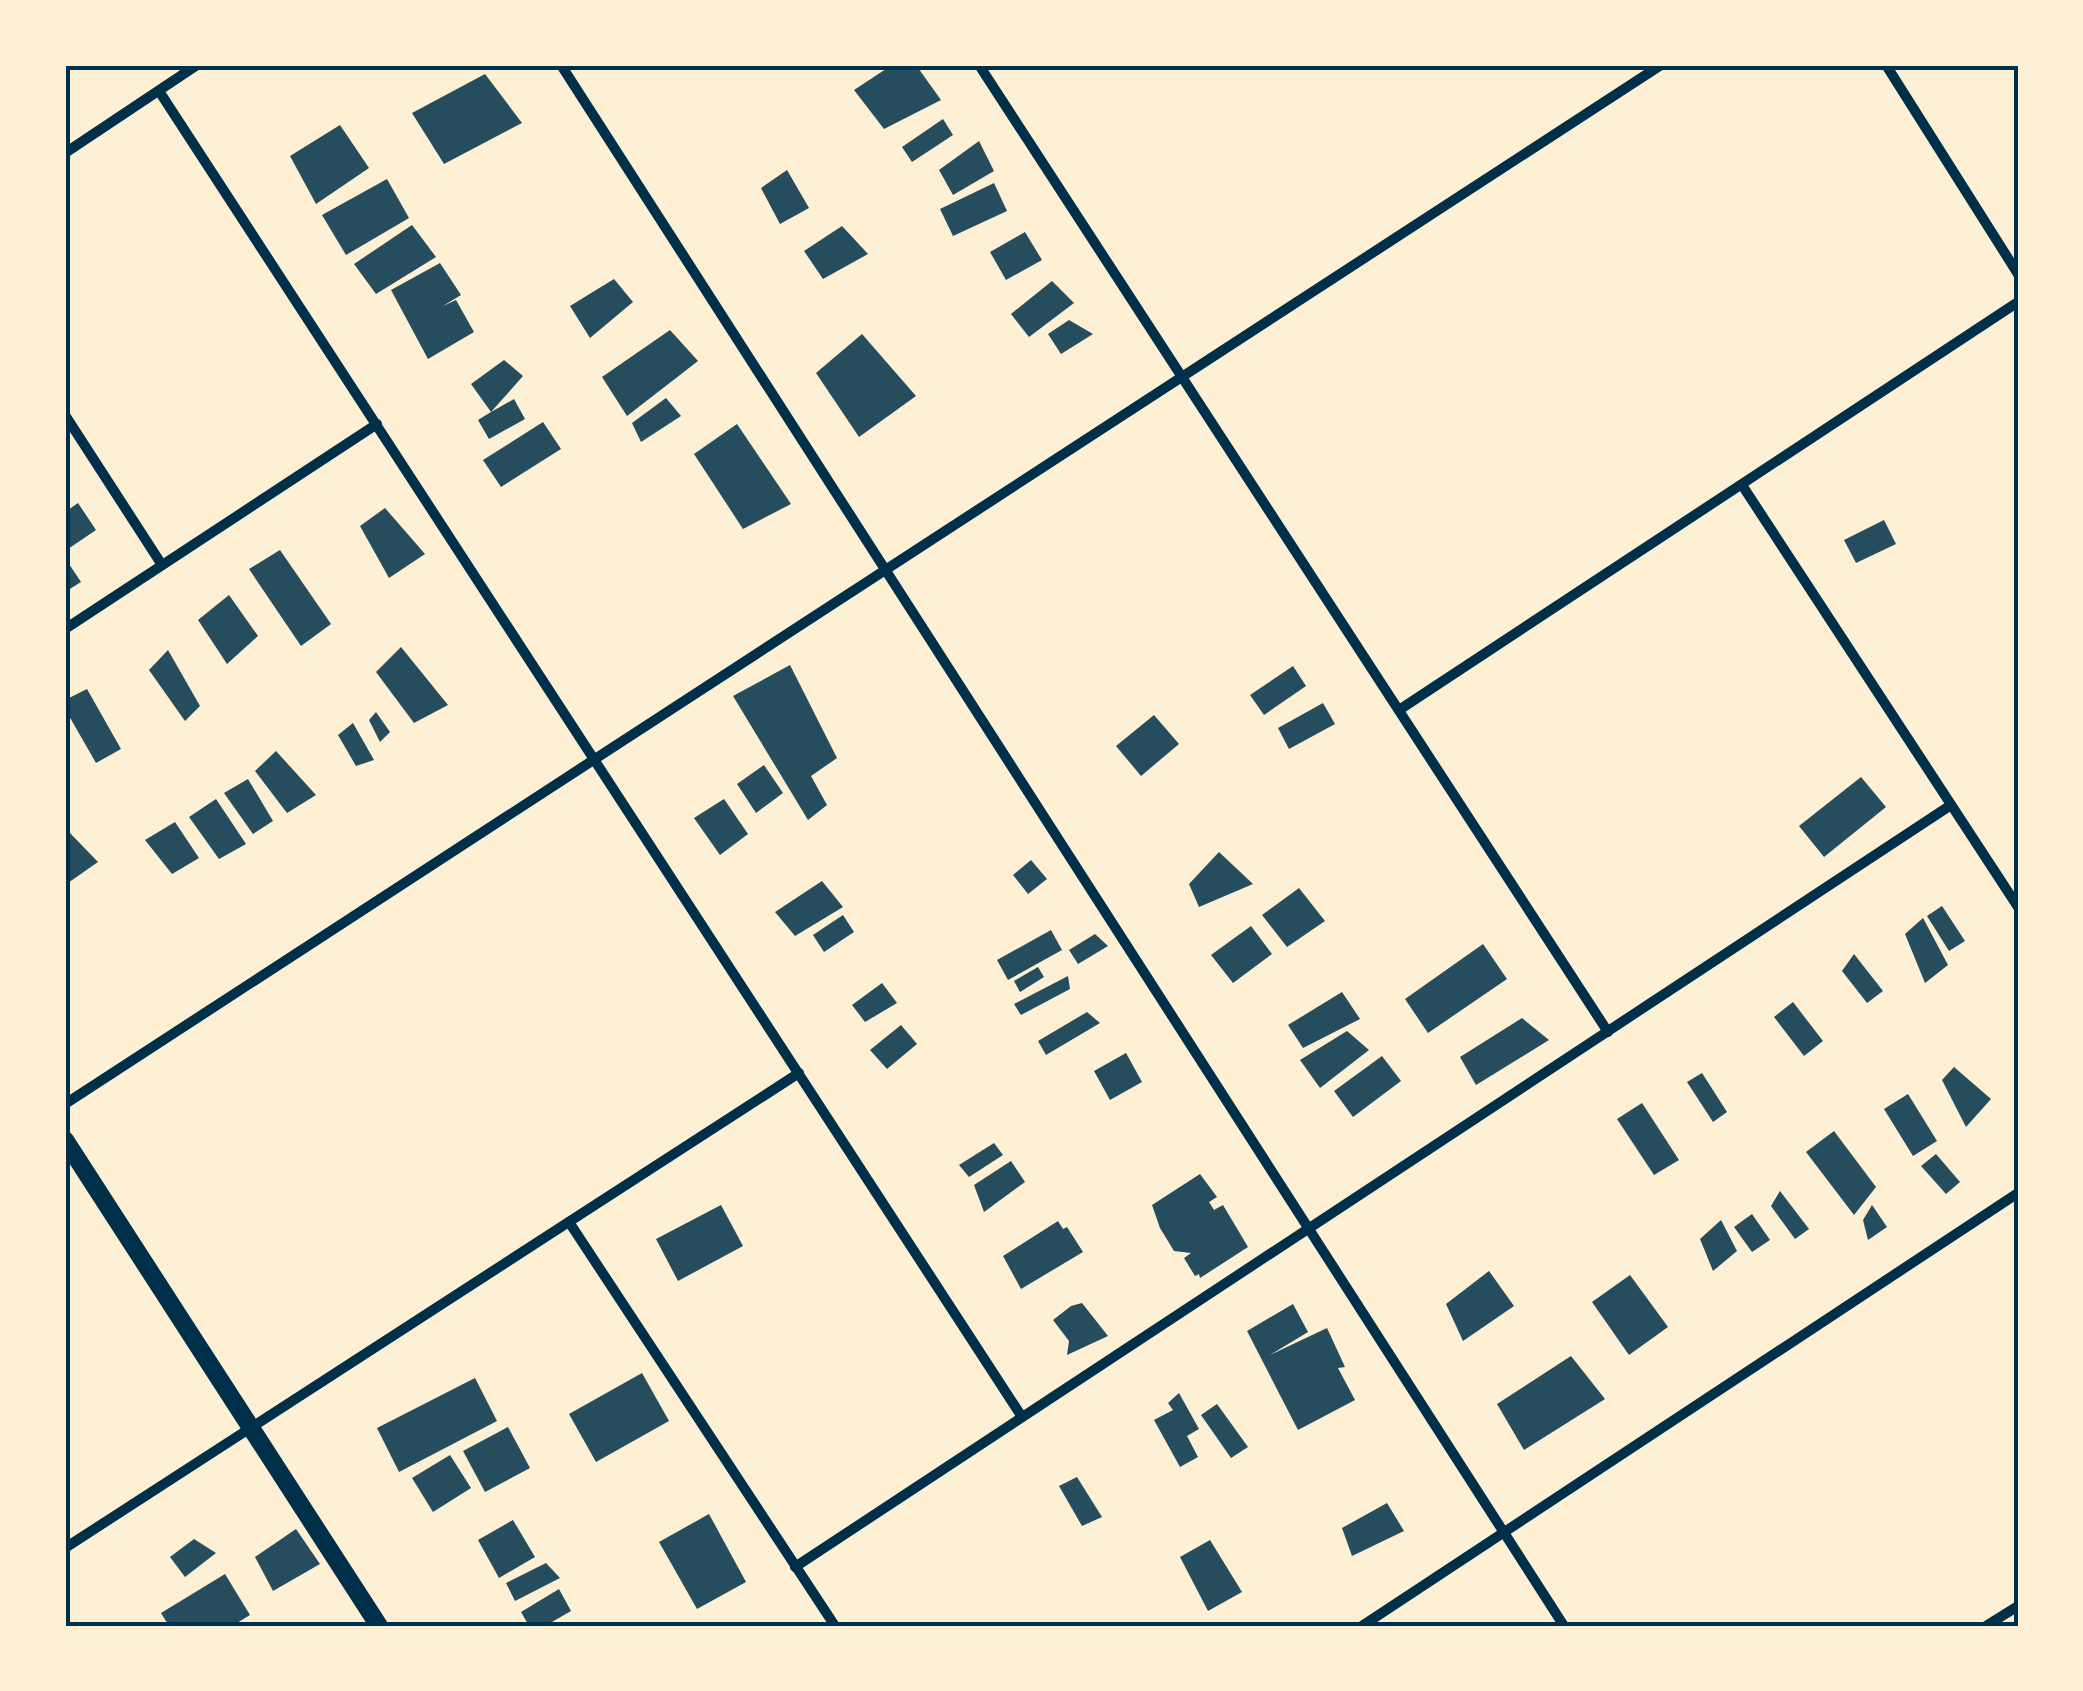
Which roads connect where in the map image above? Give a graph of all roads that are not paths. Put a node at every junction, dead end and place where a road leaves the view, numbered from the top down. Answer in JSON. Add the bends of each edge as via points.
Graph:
{"nodes":[{"id":1,"x":197,"y":65,"type":"edge"},
{"id":2,"x":561,"y":65,"type":"edge"},
{"id":3,"x":980,"y":65,"type":"edge"},
{"id":4,"x":1661,"y":65,"type":"edge"},
{"id":5,"x":1886,"y":65,"type":"edge"},
{"id":6,"x":160,"y":91,"type":"junction"},
{"id":7,"x":65,"y":154,"type":"edge"},
{"id":8,"x":2018,"y":274,"type":"edge"},
{"id":9,"x":2018,"y":302,"type":"edge"},
{"id":10,"x":1181,"y":376,"type":"junction"},
{"id":11,"x":65,"y":414,"type":"edge"},
{"id":12,"x":377,"y":424,"type":"junction"},
{"id":13,"x":1742,"y":485,"type":"junction"},
{"id":14,"x":162,"y":565,"type":"junction"},
{"id":15,"x":885,"y":570,"type":"junction"},
{"id":16,"x":65,"y":628,"type":"edge"},
{"id":17,"x":1399,"y":710,"type":"junction"},
{"id":18,"x":596,"y":761,"type":"junction"},
{"id":19,"x":1951,"y":805,"type":"junction"},
{"id":20,"x":2018,"y":908,"type":"edge"},
{"id":21,"x":1608,"y":1032,"type":"junction"},
{"id":22,"x":798,"y":1073,"type":"junction"},
{"id":23,"x":65,"y":1104,"type":"edge"},
{"id":24,"x":65,"y":1140,"type":"edge"},
{"id":25,"x":2018,"y":1193,"type":"edge"},
{"id":26,"x":569,"y":1222,"type":"junction"},
{"id":27,"x":1308,"y":1228,"type":"junction"},
{"id":28,"x":1022,"y":1417,"type":"junction"},
{"id":29,"x":251,"y":1428,"type":"junction"},
{"id":30,"x":1504,"y":1532,"type":"junction"},
{"id":31,"x":65,"y":1548,"type":"edge"},
{"id":32,"x":795,"y":1566,"type":"junction"},
{"id":33,"x":2018,"y":1606,"type":"edge"},
{"id":34,"x":379,"y":1626,"type":"edge"},
{"id":35,"x":835,"y":1626,"type":"edge"},
{"id":36,"x":1362,"y":1626,"type":"edge"},
{"id":37,"x":1564,"y":1626,"type":"edge"},
{"id":38,"x":1986,"y":1626,"type":"edge"}],
"edges":[{"from":1,"to":6,"type":"street"},
{"from":2,"to":15,"type":"street"},
{"from":3,"to":10,"type":"street"},
{"from":4,"to":10,"type":"street"},
{"from":5,"to":8,"type":"street"},
{"from":6,"to":7,"type":"street"},
{"from":6,"to":12,"type":"street"},
{"from":9,"to":13,"type":"street"},
{"from":10,"to":15,"type":"street"},
{"from":10,"to":17,"type":"street"},
{"from":11,"to":14,"type":"street"},
{"from":12,"to":14,"type":"street"},
{"from":12,"to":18,"type":"street"},
{"from":13,"to":17,"type":"street"},
{"from":13,"to":19,"type":"street"},
{"from":14,"to":16,"type":"street"},
{"from":15,"to":18,"type":"street"},
{"from":15,"to":27,"type":"street"},
{"from":17,"to":21,"type":"street"},
{"from":18,"to":22,"type":"street"},
{"from":18,"to":23,"type":"street"},
{"from":19,"to":20,"type":"street"},
{"from":19,"to":21,"type":"street"},
{"from":21,"to":27,"type":"street"},
{"from":22,"to":26,"type":"street"},
{"from":22,"to":28,"type":"street"},
{"from":24,"to":29,"type":"street"},
{"from":25,"to":30,"type":"street"},
{"from":26,"to":29,"type":"street"},
{"from":26,"to":32,"type":"street"},
{"from":27,"to":28,"type":"street"},
{"from":27,"to":30,"type":"street"},
{"from":28,"to":32,"type":"street"},
{"from":29,"to":31,"type":"street"},
{"from":29,"to":34,"type":"street"},
{"from":30,"to":36,"type":"street"},
{"from":30,"to":37,"type":"street"},
{"from":32,"to":35,"type":"street"},
{"from":33,"to":38,"type":"street"}]}
